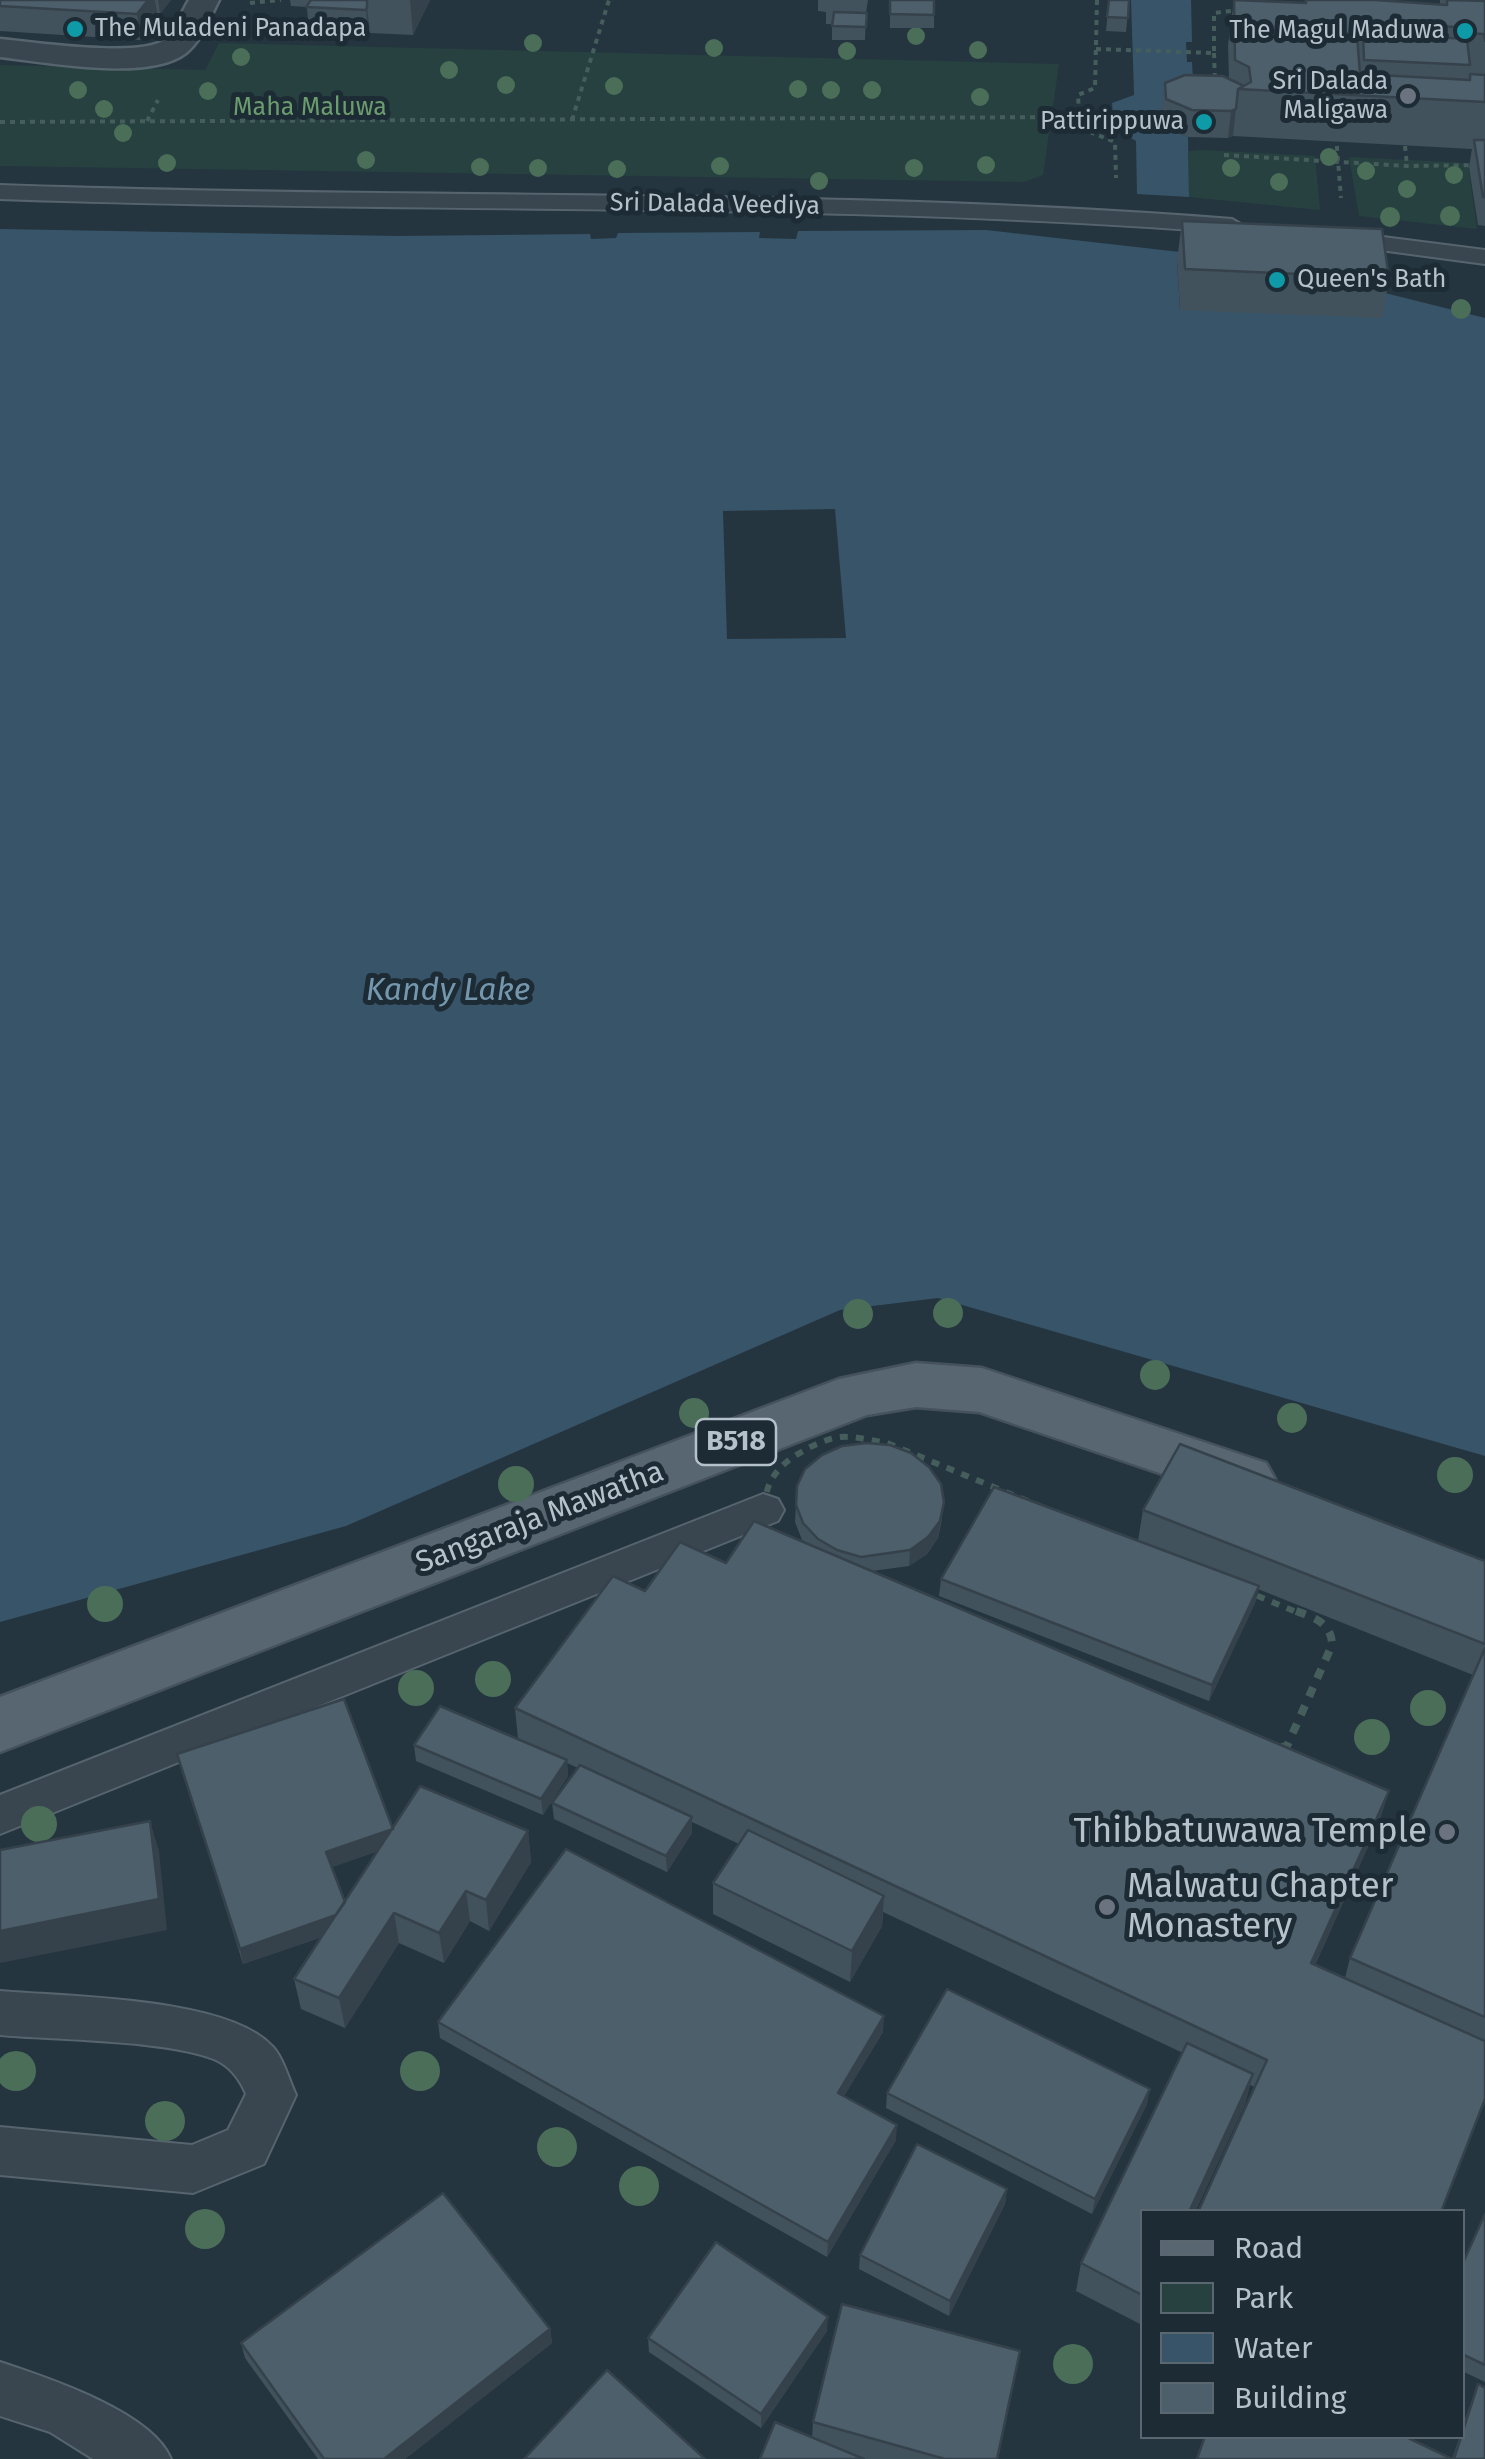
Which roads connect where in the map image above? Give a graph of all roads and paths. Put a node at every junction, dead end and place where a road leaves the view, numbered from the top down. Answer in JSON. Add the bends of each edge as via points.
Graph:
{"nodes":[{"id":1,"x":204,"y":0,"type":"edge"},
{"id":2,"x":608,"y":0,"type":"edge"},
{"id":3,"x":1097,"y":0,"type":"edge"},
{"id":4,"x":1242,"y":10,"type":"edge"},
{"id":5,"x":0,"y":48,"type":"edge"},
{"id":6,"x":1096,"y":49,"type":"junction"},
{"id":7,"x":1214,"y":53,"type":"junction"},
{"id":8,"x":1216,"y":90,"type":"edge"},
{"id":9,"x":1080,"y":117,"type":"junction"},
{"id":10,"x":572,"y":120,"type":"junction"},
{"id":11,"x":0,"y":122,"type":"edge"},
{"id":12,"x":1336,"y":124,"type":"edge"},
{"id":13,"x":1405,"y":146,"type":"edge"},
{"id":14,"x":1224,"y":155,"type":"dead end"},
{"id":15,"x":1338,"y":161,"type":"junction"},
{"id":16,"x":1485,"y":165,"type":"edge"},
{"id":17,"x":1407,"y":166,"type":"junction"},
{"id":18,"x":0,"y":192,"type":"edge"},
{"id":19,"x":1117,"y":216,"type":"junction"},
{"id":20,"x":1247,"y":228,"type":"edge"},
{"id":21,"x":1305,"y":234,"type":"edge"},
{"id":22,"x":1344,"y":239,"type":"junction"},
{"id":23,"x":1427,"y":249,"type":"junction"},
{"id":24,"x":1485,"y":257,"type":"edge"},
{"id":25,"x":1485,"y":277,"type":"edge"},
{"id":26,"x":1292,"y":1496,"type":"edge"},
{"id":27,"x":763,"y":1510,"type":"junction"},
{"id":28,"x":0,"y":1724,"type":"edge"},
{"id":29,"x":0,"y":1815,"type":"edge"},
{"id":30,"x":0,"y":2013,"type":"edge"},
{"id":31,"x":0,"y":2150,"type":"edge"},
{"id":32,"x":0,"y":2389,"type":"edge"},
{"id":33,"x":144,"y":2459,"type":"edge"}],
"edges":[{"from":1,"to":5,"type":"street","via":[[167,52],[116,56]]},
{"from":2,"to":10,"type":"path"},
{"from":3,"to":6,"type":"path"},
{"from":4,"to":7,"type":"path","via":[[1214,13]]},
{"from":6,"to":7,"type":"path"},
{"from":6,"to":9,"type":"path","via":[[1096,88],[1078,96]]},
{"from":7,"to":8,"type":"path"},
{"from":9,"to":10,"type":"path"},
{"from":9,"to":19,"type":"path","via":[[1080,128],[1115,142]]},
{"from":10,"to":11,"type":"path"},
{"from":12,"to":15,"type":"path"},
{"from":13,"to":17,"type":"path"},
{"from":14,"to":15,"type":"path"},
{"from":15,"to":17,"type":"path"},
{"from":15,"to":22,"type":"path"},
{"from":16,"to":17,"type":"path"},
{"from":18,"to":19,"type":"lane","name":"Sri Dalada Veediya"},
{"from":19,"to":20,"type":"lane","name":"Sri Dalada Veediya"},
{"from":21,"to":22,"type":"lane"},
{"from":22,"to":23,"type":"lane"},
{"from":23,"to":24,"type":"lane"},
{"from":23,"to":25,"type":"lane"},
{"from":26,"to":28,"type":"main road","name":"Sangaraja Mawatha","number":"B518","via":[[982,1390],[916,1385],[860,1394]]},
{"from":27,"to":27,"type":"path","via":[[780,1545],[801,1562],[1258,1753],[1286,1746],[1332,1645],[1324,1623],[887,1444],[840,1437],[790,1455],[766,1487]]},
{"from":27,"to":29,"type":"lane"},
{"from":30,"to":31,"type":"lane","via":[[161,2027],[229,2041],[257,2063],[271,2095],[246,2147],[194,2169]]},
{"from":32,"to":33,"type":"lane","via":[[62,2410]]}]}
